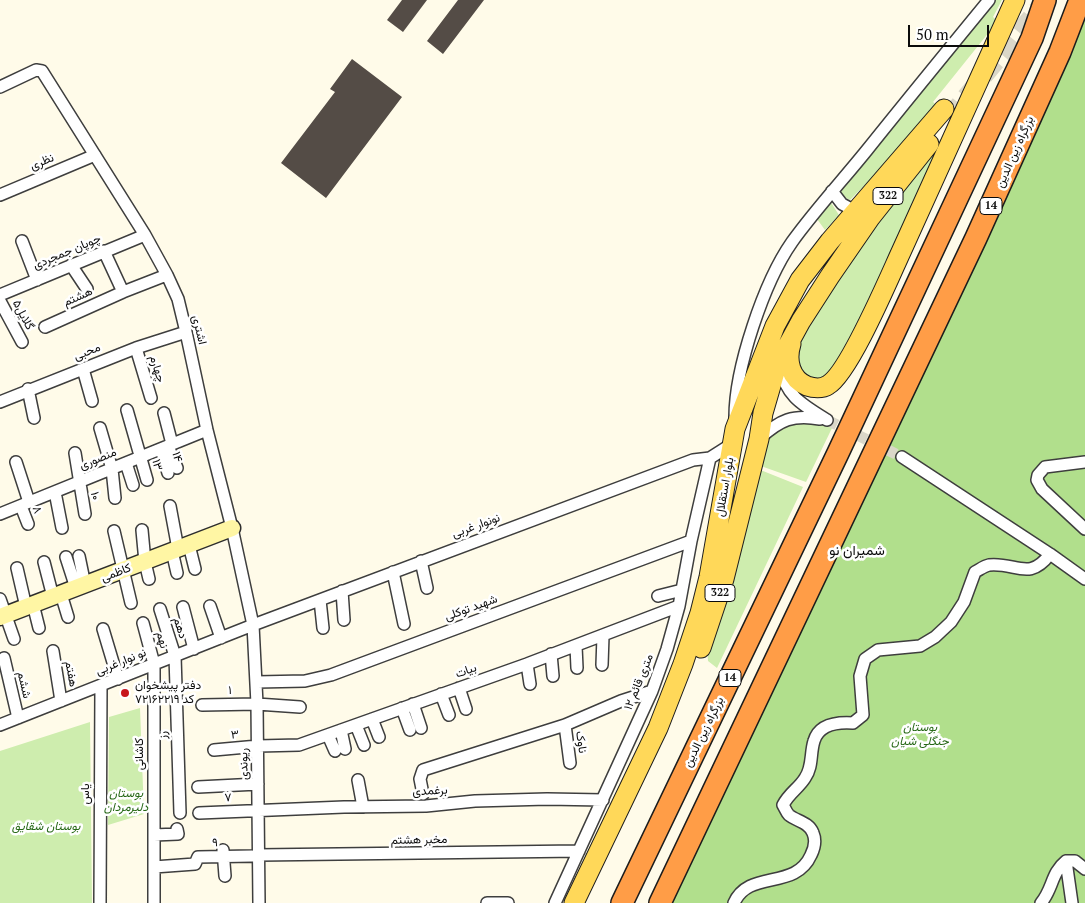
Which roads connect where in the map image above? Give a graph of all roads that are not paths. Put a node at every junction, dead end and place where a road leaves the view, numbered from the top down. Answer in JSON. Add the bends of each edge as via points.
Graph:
{"nodes":[{"id":1,"x":989,"y":0,"type":"edge"},
{"id":2,"x":1016,"y":0,"type":"edge"},
{"id":3,"x":1045,"y":0,"type":"edge"},
{"id":4,"x":1080,"y":0,"type":"edge"},
{"id":5,"x":1,"y":85,"type":"edge"},
{"id":6,"x":95,"y":155,"type":"junction"},
{"id":7,"x":832,"y":191,"type":"junction"},
{"id":8,"x":0,"y":195,"type":"edge"},
{"id":9,"x":855,"y":210,"type":"junction"},
{"id":10,"x":145,"y":235,"type":"junction"},
{"id":11,"x":22,"y":241,"type":"dead end"},
{"id":12,"x":104,"y":251,"type":"junction"},
{"id":13,"x":813,"y":262,"type":"junction"},
{"id":14,"x":71,"y":265,"type":"junction"},
{"id":15,"x":164,"y":276,"type":"dead end"},
{"id":16,"x":830,"y":276,"type":"junction"},
{"id":17,"x":37,"y":280,"type":"junction"},
{"id":18,"x":87,"y":289,"type":"dead end"},
{"id":19,"x":123,"y":292,"type":"junction"},
{"id":20,"x":0,"y":296,"type":"edge"},
{"id":21,"x":0,"y":301,"type":"edge"},
{"id":22,"x":45,"y":327,"type":"dead end"},
{"id":23,"x":186,"y":332,"type":"junction"},
{"id":24,"x":794,"y":335,"type":"junction"},
{"id":25,"x":22,"y":342,"type":"dead end"},
{"id":26,"x":136,"y":348,"type":"junction"},
{"id":27,"x":778,"y":361,"type":"junction"},
{"id":28,"x":83,"y":369,"type":"junction"},
{"id":29,"x":28,"y":389,"type":"junction"},
{"id":30,"x":151,"y":398,"type":"dead end"},
{"id":31,"x":92,"y":401,"type":"dead end"},
{"id":32,"x":0,"y":402,"type":"edge"},
{"id":33,"x":127,"y":410,"type":"dead end"},
{"id":34,"x":164,"y":413,"type":"dead end"},
{"id":35,"x":34,"y":418,"type":"dead end"},
{"id":36,"x":100,"y":428,"type":"dead end"},
{"id":37,"x":207,"y":430,"type":"junction"},
{"id":38,"x":734,"y":437,"type":"junction"},
{"id":39,"x":759,"y":439,"type":"junction"},
{"id":40,"x":167,"y":446,"type":"junction"},
{"id":41,"x":74,"y":453,"type":"dead end"},
{"id":42,"x":140,"y":457,"type":"junction"},
{"id":43,"x":902,"y":457,"type":"tunnel mouth"},
{"id":44,"x":710,"y":458,"type":"junction"},
{"id":45,"x":16,"y":462,"type":"dead end"},
{"id":46,"x":1085,"y":462,"type":"edge"},
{"id":47,"x":126,"y":463,"type":"junction"},
{"id":48,"x":112,"y":469,"type":"junction"},
{"id":49,"x":172,"y":470,"type":"dead end"},
{"id":50,"x":727,"y":473,"type":"junction"},
{"id":51,"x":147,"y":480,"type":"dead end"},
{"id":52,"x":78,"y":482,"type":"junction"},
{"id":53,"x":133,"y":485,"type":"dead end"},
{"id":54,"x":55,"y":492,"type":"junction"},
{"id":55,"x":115,"y":498,"type":"dead end"},
{"id":56,"x":25,"y":504,"type":"junction"},
{"id":57,"x":170,"y":506,"type":"dead end"},
{"id":58,"x":0,"y":514,"type":"edge"},
{"id":59,"x":85,"y":514,"type":"dead end"},
{"id":60,"x":28,"y":524,"type":"dead end"},
{"id":61,"x":62,"y":528,"type":"dead end"},
{"id":62,"x":232,"y":528,"type":"junction"},
{"id":63,"x":142,"y":530,"type":"dead end"},
{"id":64,"x":1085,"y":530,"type":"edge"},
{"id":65,"x":114,"y":531,"type":"dead end"},
{"id":66,"x":725,"y":539,"type":"junction"},
{"id":67,"x":691,"y":541,"type":"junction"},
{"id":68,"x":180,"y":548,"type":"junction"},
{"id":69,"x":1050,"y":554,"type":"junction"},
{"id":70,"x":79,"y":556,"type":"dead end"},
{"id":71,"x":66,"y":557,"type":"dead end"},
{"id":72,"x":421,"y":561,"type":"junction"},
{"id":73,"x":44,"y":562,"type":"dead end"},
{"id":74,"x":145,"y":562,"type":"junction"},
{"id":75,"x":17,"y":568,"type":"dead end"},
{"id":76,"x":194,"y":569,"type":"dead end"},
{"id":77,"x":123,"y":570,"type":"junction"},
{"id":78,"x":177,"y":572,"type":"dead end"},
{"id":79,"x":393,"y":572,"type":"junction"},
{"id":80,"x":1085,"y":579,"type":"edge"},
{"id":81,"x":148,"y":580,"type":"dead end"},
{"id":82,"x":427,"y":588,"type":"dead end"},
{"id":83,"x":682,"y":590,"type":"junction"},
{"id":84,"x":69,"y":591,"type":"junction"},
{"id":85,"x":342,"y":591,"type":"junction"},
{"id":86,"x":658,"y":596,"type":"dead end"},
{"id":87,"x":0,"y":599,"type":"edge"},
{"id":88,"x":320,"y":600,"type":"junction"},
{"id":89,"x":131,"y":603,"type":"dead end"},
{"id":90,"x":30,"y":606,"type":"junction"},
{"id":91,"x":210,"y":606,"type":"dead end"},
{"id":92,"x":679,"y":606,"type":"junction"},
{"id":93,"x":183,"y":607,"type":"dead end"},
{"id":94,"x":160,"y":609,"type":"dead end"},
{"id":95,"x":3,"y":616,"type":"edge"},
{"id":96,"x":68,"y":617,"type":"dead end"},
{"id":97,"x":344,"y":620,"type":"dead end"},
{"id":98,"x":143,"y":624,"type":"dead end"},
{"id":99,"x":404,"y":624,"type":"dead end"},
{"id":100,"x":253,"y":625,"type":"junction"},
{"id":101,"x":38,"y":628,"type":"dead end"},
{"id":102,"x":323,"y":628,"type":"dead end"},
{"id":103,"x":103,"y":629,"type":"dead end"},
{"id":104,"x":603,"y":636,"type":"junction"},
{"id":105,"x":221,"y":638,"type":"junction"},
{"id":106,"x":14,"y":639,"type":"dead end"},
{"id":107,"x":576,"y":646,"type":"junction"},
{"id":108,"x":194,"y":649,"type":"junction"},
{"id":109,"x":53,"y":652,"type":"dead end"},
{"id":110,"x":551,"y":654,"type":"junction"},
{"id":111,"x":174,"y":656,"type":"junction"},
{"id":112,"x":4,"y":658,"type":"dead end"},
{"id":113,"x":154,"y":664,"type":"junction"},
{"id":114,"x":527,"y":664,"type":"junction"},
{"id":115,"x":602,"y":665,"type":"dead end"},
{"id":116,"x":577,"y":668,"type":"dead end"},
{"id":117,"x":553,"y":676,"type":"dead end"},
{"id":118,"x":118,"y":678,"type":"junction"},
{"id":119,"x":257,"y":682,"type":"junction"},
{"id":120,"x":530,"y":684,"type":"dead end"},
{"id":121,"x":100,"y":685,"type":"junction"},
{"id":122,"x":459,"y":688,"type":"junction"},
{"id":123,"x":652,"y":691,"type":"junction"},
{"id":124,"x":441,"y":694,"type":"junction"},
{"id":125,"x":61,"y":701,"type":"junction"},
{"id":126,"x":258,"y":704,"type":"junction"},
{"id":127,"x":202,"y":705,"type":"dead end"},
{"id":128,"x":408,"y":706,"type":"junction"},
{"id":129,"x":300,"y":708,"type":"dead end"},
{"id":130,"x":466,"y":710,"type":"dead end"},
{"id":131,"x":449,"y":715,"type":"dead end"},
{"id":132,"x":18,"y":718,"type":"junction"},
{"id":133,"x":372,"y":719,"type":"junction"},
{"id":134,"x":0,"y":725,"type":"edge"},
{"id":135,"x":356,"y":725,"type":"junction"},
{"id":136,"x":564,"y":725,"type":"junction"},
{"id":137,"x":415,"y":729,"type":"dead end"},
{"id":138,"x":341,"y":730,"type":"junction"},
{"id":139,"x":328,"y":735,"type":"junction"},
{"id":140,"x":379,"y":737,"type":"dead end"},
{"id":141,"x":364,"y":745,"type":"dead end"},
{"id":142,"x":258,"y":746,"type":"junction"},
{"id":143,"x":214,"y":750,"type":"dead end"},
{"id":144,"x":570,"y":763,"type":"dead end"},
{"id":145,"x":358,"y":780,"type":"dead end"},
{"id":146,"x":258,"y":784,"type":"junction"},
{"id":147,"x":198,"y":787,"type":"dead end"},
{"id":148,"x":423,"y":794,"type":"dead end"},
{"id":149,"x":603,"y":800,"type":"junction"},
{"id":150,"x":363,"y":807,"type":"junction"},
{"id":151,"x":258,"y":810,"type":"junction"},
{"id":152,"x":180,"y":813,"type":"dead end"},
{"id":153,"x":199,"y":813,"type":"dead end"},
{"id":154,"x":178,"y":829,"type":"dead end"},
{"id":155,"x":154,"y":836,"type":"junction"},
{"id":156,"x":579,"y":851,"type":"junction"},
{"id":157,"x":223,"y":852,"type":"junction"},
{"id":158,"x":256,"y":856,"type":"junction"},
{"id":159,"x":1066,"y":861,"type":"junction"},
{"id":160,"x":154,"y":867,"type":"junction"},
{"id":161,"x":1085,"y":869,"type":"edge"},
{"id":162,"x":225,"y":876,"type":"dead end"},
{"id":163,"x":100,"y":903,"type":"edge"},
{"id":164,"x":154,"y":903,"type":"edge"},
{"id":165,"x":259,"y":903,"type":"edge"},
{"id":166,"x":487,"y":903,"type":"edge"},
{"id":167,"x":508,"y":903,"type":"edge"},
{"id":168,"x":555,"y":903,"type":"edge"},
{"id":169,"x":574,"y":903,"type":"edge"},
{"id":170,"x":585,"y":903,"type":"edge"},
{"id":171,"x":622,"y":903,"type":"edge"},
{"id":172,"x":660,"y":903,"type":"edge"},
{"id":173,"x":734,"y":903,"type":"edge"},
{"id":174,"x":1041,"y":903,"type":"edge"},
{"id":175,"x":1072,"y":903,"type":"edge"}],
"edges":[{"from":1,"to":7,"type":"street"},
{"from":2,"to":24,"type":"main road","via":[[874,311],[840,373],[828,385],[813,388],[800,383],[791,371],[788,352]]},
{"from":3,"to":171,"type":"highway","name":"بزرگراه زین الدین","number":"14","via":[[1032,38],[862,402]]},
{"from":4,"to":172,"type":"highway","name":"بزرگراه زین الدین","number":"14","via":[[976,238]]},
{"from":5,"to":6,"type":"street","name":"اشتری","via":[[36,70],[42,71]]},
{"from":6,"to":8,"type":"street","name":"نظری"},
{"from":6,"to":10,"type":"street","name":"اشتری"},
{"from":7,"to":9,"type":"street","via":[[842,204]]},
{"from":7,"to":38,"type":"street","via":[[791,243],[764,298],[742,364],[735,403]]},
{"from":9,"to":13,"type":"main road","name":"بلوار استقلال","number":"322"},
{"from":9,"to":16,"type":"main road","name":"بلوار استقلال","number":"322","via":[[946,114]]},
{"from":10,"to":12,"type":"street","name":"چوپان جمجردی"},
{"from":10,"to":23,"type":"street","name":"اشتری","via":[[178,299]]},
{"from":11,"to":17,"type":"street"},
{"from":12,"to":14,"type":"street","name":"چوپان جمجردی"},
{"from":12,"to":19,"type":"street"},
{"from":13,"to":16,"type":"main road","via":[[826,259],[832,263]]},
{"from":13,"to":38,"type":"main road","name":"بلوار استقلال","number":"322","via":[[775,326]]},
{"from":14,"to":17,"type":"street","name":"چوپان جمجردی"},
{"from":14,"to":18,"type":"street"},
{"from":15,"to":19,"type":"street","name":"هشتم"},
{"from":16,"to":24,"type":"main road","name":"بلوار استقلال","number":"322"},
{"from":17,"to":20,"type":"street","name":"چوپان جمجردی"},
{"from":19,"to":22,"type":"street","name":"هشتم"},
{"from":21,"to":25,"type":"street","name":"گلایل۵"},
{"from":23,"to":26,"type":"street","name":"محبی"},
{"from":23,"to":37,"type":"street","name":"اشتری"},
{"from":24,"to":27,"type":"main road","name":"بلوار استقلال","number":"322"},
{"from":26,"to":28,"type":"street","name":"محبی"},
{"from":26,"to":30,"type":"street","name":"چهارم"},
{"from":27,"to":39,"type":"main road","name":"بلوار استقلال","number":"322"},
{"from":27,"to":39,"type":"street","via":[[786,387],[795,399],[827,420],[800,416],[790,418]]},
{"from":28,"to":29,"type":"street","name":"محبی"},
{"from":28,"to":31,"type":"street"},
{"from":29,"to":32,"type":"street","name":"محبی"},
{"from":29,"to":35,"type":"street"},
{"from":33,"to":42,"type":"street","name":"۱۳"},
{"from":34,"to":40,"type":"street"},
{"from":36,"to":48,"type":"street"},
{"from":37,"to":40,"type":"street","name":"منصوری"},
{"from":37,"to":62,"type":"street","name":"اشتری"},
{"from":38,"to":44,"type":"street"},
{"from":38,"to":50,"type":"main road","name":"بلوار استقلال","number":"322"},
{"from":39,"to":66,"type":"main road","name":"بلوار استقلال","number":"322"},
{"from":40,"to":42,"type":"street","name":"منصوری"},
{"from":40,"to":49,"type":"street"},
{"from":41,"to":52,"type":"street","name":"۱۰"},
{"from":42,"to":47,"type":"street","name":"منصوری"},
{"from":42,"to":51,"type":"street","name":"۱۳"},
{"from":43,"to":69,"type":"street"},
{"from":44,"to":50,"type":"street"},
{"from":44,"to":67,"type":"street","name":"۱۲ متری قائم"},
{"from":44,"to":72,"type":"street","name":"نونوار غربی","via":[[693,460]]},
{"from":45,"to":56,"type":"street","name":"۸"},
{"from":46,"to":64,"type":"street","via":[[1045,468],[1037,480],[1042,489]]},
{"from":47,"to":48,"type":"street","name":"منصوری"},
{"from":47,"to":53,"type":"street"},
{"from":48,"to":52,"type":"street","name":"منصوری"},
{"from":48,"to":55,"type":"street"},
{"from":50,"to":66,"type":"main road","name":"بلوار استقلال","number":"322"},
{"from":52,"to":54,"type":"street","name":"منصوری"},
{"from":52,"to":59,"type":"street","name":"۱۰"},
{"from":54,"to":56,"type":"street","name":"منصوری"},
{"from":54,"to":61,"type":"street"},
{"from":56,"to":58,"type":"street","name":"منصوری"},
{"from":56,"to":60,"type":"street","name":"۸"},
{"from":57,"to":68,"type":"street"},
{"from":62,"to":68,"type":"street","name":"کاظمی"},
{"from":62,"to":100,"type":"street","name":"اشتری"},
{"from":63,"to":74,"type":"street"},
{"from":65,"to":77,"type":"street"},
{"from":66,"to":169,"type":"main road","name":"بلوار استقلال","number":"322","via":[[684,664],[658,728]]},
{"from":66,"to":170,"type":"main road","name":"بلوار استقلال","number":"322","via":[[710,623],[693,671]]},
{"from":67,"to":83,"type":"street","name":"۱۲ متری قائم"},
{"from":67,"to":119,"type":"street","name":"شهید توکلی","via":[[331,675],[305,681]]},
{"from":68,"to":74,"type":"street","name":"کاظمی"},
{"from":68,"to":76,"type":"street"},
{"from":68,"to":78,"type":"street"},
{"from":69,"to":80,"type":"street"},
{"from":69,"to":173,"type":"street","via":[[1041,566],[1024,570],[987,565],[975,572],[964,602],[951,622],[934,637],[920,646],[878,650],[865,659],[860,676],[863,715],[853,723],[839,722],[825,727],[814,739],[809,771],[783,805],[788,814],[812,830],[815,839],[813,852],[806,865],[794,874],[755,883],[744,889]]},
{"from":70,"to":84,"type":"street"},
{"from":71,"to":84,"type":"street"},
{"from":72,"to":79,"type":"street","name":"نونوار غربی"},
{"from":72,"to":82,"type":"street"},
{"from":73,"to":84,"type":"street"},
{"from":74,"to":77,"type":"street","name":"کاظمی"},
{"from":74,"to":81,"type":"street"},
{"from":75,"to":90,"type":"street"},
{"from":77,"to":84,"type":"street","name":"کاظمی"},
{"from":77,"to":89,"type":"street"},
{"from":79,"to":85,"type":"street","name":"نونوار غربی"},
{"from":79,"to":99,"type":"street"},
{"from":83,"to":86,"type":"street"},
{"from":83,"to":92,"type":"street","name":"۱۲ متری قائم"},
{"from":84,"to":90,"type":"street","name":"کاظمی"},
{"from":84,"to":96,"type":"street"},
{"from":85,"to":88,"type":"street","name":"نونوار غربی"},
{"from":85,"to":97,"type":"street"},
{"from":87,"to":95,"type":"street"},
{"from":88,"to":100,"type":"street","name":"نونوار غربی"},
{"from":88,"to":102,"type":"street"},
{"from":90,"to":95,"type":"street","name":"کاظمی"},
{"from":90,"to":101,"type":"street"},
{"from":91,"to":105,"type":"street"},
{"from":92,"to":104,"type":"street","name":"بیات"},
{"from":92,"to":123,"type":"street","name":"۱۲ متری قائم"},
{"from":93,"to":108,"type":"street"},
{"from":94,"to":111,"type":"street","name":"دهم"},
{"from":95,"to":106,"type":"street"},
{"from":98,"to":113,"type":"street","name":"نهم"},
{"from":100,"to":105,"type":"street","name":"نو نوار غربی"},
{"from":100,"to":119,"type":"street","name":"ریوندی"},
{"from":103,"to":118,"type":"street"},
{"from":104,"to":107,"type":"street","name":"بیات"},
{"from":104,"to":115,"type":"street"},
{"from":105,"to":108,"type":"street","name":"نو نوار غربی"},
{"from":107,"to":110,"type":"street","name":"بیات"},
{"from":107,"to":116,"type":"street"},
{"from":108,"to":111,"type":"street","name":"نو نوار غربی"},
{"from":109,"to":125,"type":"street","name":"هفتم"},
{"from":110,"to":114,"type":"street","name":"بیات"},
{"from":110,"to":117,"type":"street"},
{"from":111,"to":113,"type":"street","name":"نو نوار غربی"},
{"from":111,"to":152,"type":"street","name":"رز"},
{"from":112,"to":132,"type":"street","name":"ششم"},
{"from":113,"to":118,"type":"street","name":"نو نوار غربی"},
{"from":113,"to":155,"type":"street","name":"کاشانی"},
{"from":114,"to":120,"type":"street"},
{"from":114,"to":122,"type":"street","name":"بیات"},
{"from":118,"to":121,"type":"street","name":"نو نوار غربی"},
{"from":119,"to":126,"type":"street","name":"ریوندی"},
{"from":121,"to":125,"type":"street","name":"نو نوار غربی"},
{"from":121,"to":163,"type":"street","name":"یاس"},
{"from":122,"to":124,"type":"street","name":"بیات"},
{"from":122,"to":130,"type":"street"},
{"from":123,"to":136,"type":"street","name":"برغمدی"},
{"from":123,"to":149,"type":"street","name":"۱۲ متری قائم"},
{"from":124,"to":128,"type":"street","name":"بیات"},
{"from":124,"to":131,"type":"street"},
{"from":125,"to":132,"type":"street","name":"نو نوار غربی"},
{"from":126,"to":127,"type":"street","name":"۱"},
{"from":126,"to":129,"type":"street","name":"۱"},
{"from":126,"to":142,"type":"street","name":"ریوندی"},
{"from":128,"to":133,"type":"street","name":"بیات"},
{"from":128,"to":137,"type":"street"},
{"from":132,"to":134,"type":"street","name":"نو نوار غربی"},
{"from":133,"to":135,"type":"street","name":"بیات"},
{"from":133,"to":140,"type":"street"},
{"from":135,"to":138,"type":"street","name":"بیات"},
{"from":135,"to":141,"type":"street"},
{"from":136,"to":144,"type":"street","name":"ناوک"},
{"from":136,"to":148,"type":"street","name":"برغمدی","via":[[423,770],[420,779]]},
{"from":138,"to":139,"type":"street","name":"بیات"},
{"from":138,"to":139,"type":"street","via":[[340,750]]},
{"from":139,"to":142,"type":"street","name":"بیات","via":[[299,745]]},
{"from":142,"to":143,"type":"street","name":"۳"},
{"from":142,"to":146,"type":"street","name":"ریوندی"},
{"from":145,"to":150,"type":"street"},
{"from":146,"to":147,"type":"street"},
{"from":146,"to":151,"type":"street","name":"ریوندی"},
{"from":149,"to":150,"type":"street","name":"برغمدی","via":[[475,801]]},
{"from":149,"to":156,"type":"street","name":"۱۲ متری قائم"},
{"from":150,"to":151,"type":"street","name":"برغمدی"},
{"from":151,"to":153,"type":"street","name":"۷"},
{"from":151,"to":158,"type":"street","name":"ریوندی"},
{"from":154,"to":155,"type":"street","via":[[178,834]]},
{"from":155,"to":160,"type":"street","name":"کاشانی"},
{"from":156,"to":158,"type":"street","name":"مخبر هشتم"},
{"from":156,"to":168,"type":"street","name":"۱۲ متری قائم"},
{"from":157,"to":158,"type":"street","name":"۹"},
{"from":157,"to":160,"type":"street","name":"۹","via":[[198,857],[195,864]]},
{"from":157,"to":162,"type":"street"},
{"from":158,"to":165,"type":"street","name":"ریوندی"},
{"from":159,"to":161,"type":"street","via":[[1075,861]]},
{"from":159,"to":174,"type":"street","via":[[1058,868]]},
{"from":159,"to":175,"type":"street"},
{"from":160,"to":164,"type":"street","name":"کاشانی"},
{"from":166,"to":167,"type":"street"}]}
